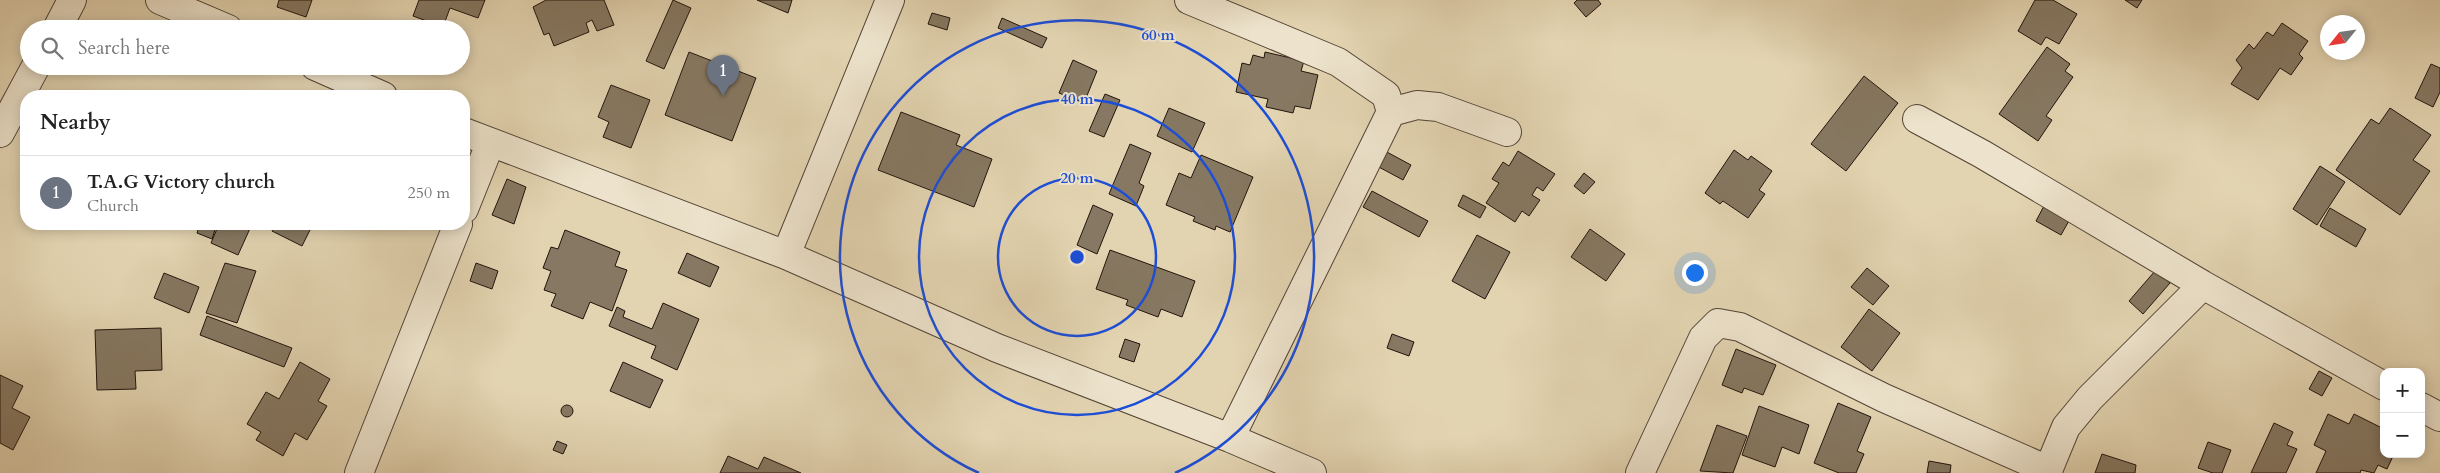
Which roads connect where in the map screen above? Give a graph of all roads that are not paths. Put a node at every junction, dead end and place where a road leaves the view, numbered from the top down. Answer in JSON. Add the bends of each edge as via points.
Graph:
{"nodes":[{"id":1,"x":72,"y":0,"type":"edge"},
{"id":2,"x":160,"y":0,"type":"edge"},
{"id":3,"x":890,"y":0,"type":"edge"},
{"id":4,"x":1189,"y":0,"type":"edge"},
{"id":5,"x":62,"y":20,"type":"edge"},
{"id":6,"x":207,"y":20,"type":"edge"},
{"id":7,"x":31,"y":75,"type":"edge"},
{"id":8,"x":335,"y":75,"type":"edge"},
{"id":9,"x":23,"y":90,"type":"edge"},
{"id":10,"x":369,"y":90,"type":"edge"},
{"id":11,"x":20,"y":96,"type":"edge"},
{"id":12,"x":1391,"y":112,"type":"junction"},
{"id":13,"x":1917,"y":119,"type":"dead end"},
{"id":14,"x":1507,"y":132,"type":"dead end"},
{"id":15,"x":0,"y":133,"type":"edge"},
{"id":16,"x":470,"y":135,"type":"edge"},
{"id":17,"x":490,"y":144,"type":"junction"},
{"id":18,"x":470,"y":194,"type":"edge"},
{"id":19,"x":456,"y":230,"type":"edge"},
{"id":20,"x":786,"y":255,"type":"junction"},
{"id":21,"x":2203,"y":284,"type":"junction"},
{"id":22,"x":2380,"y":384,"type":"edge"},
{"id":23,"x":2425,"y":409,"type":"edge"},
{"id":24,"x":2440,"y":417,"type":"edge"},
{"id":25,"x":1230,"y":438,"type":"junction"},
{"id":26,"x":2048,"y":472,"type":"edge"},
{"id":27,"x":359,"y":473,"type":"edge"},
{"id":28,"x":1312,"y":473,"type":"edge"},
{"id":29,"x":1640,"y":473,"type":"edge"}],
"edges":[{"from":1,"to":5,"type":"street"},
{"from":2,"to":6,"type":"street"},
{"from":3,"to":20,"type":"street"},
{"from":4,"to":12,"type":"street","via":[[1338,62],[1386,95]]},
{"from":7,"to":9,"type":"street"},
{"from":8,"to":10,"type":"street"},
{"from":11,"to":15,"type":"street"},
{"from":12,"to":14,"type":"street","via":[[1416,105],[1438,107]]},
{"from":12,"to":25,"type":"street"},
{"from":13,"to":21,"type":"street"},
{"from":16,"to":17,"type":"street"},
{"from":17,"to":18,"type":"street"},
{"from":17,"to":20,"type":"street"},
{"from":19,"to":27,"type":"street"},
{"from":20,"to":25,"type":"street","via":[[998,348]]},
{"from":21,"to":22,"type":"street"},
{"from":21,"to":26,"type":"street","via":[[2090,398],[2066,427]]},
{"from":23,"to":24,"type":"street"},
{"from":25,"to":28,"type":"street"},
{"from":26,"to":29,"type":"street","via":[[1884,398],[1740,327],[1718,324],[1703,338]]}]}
